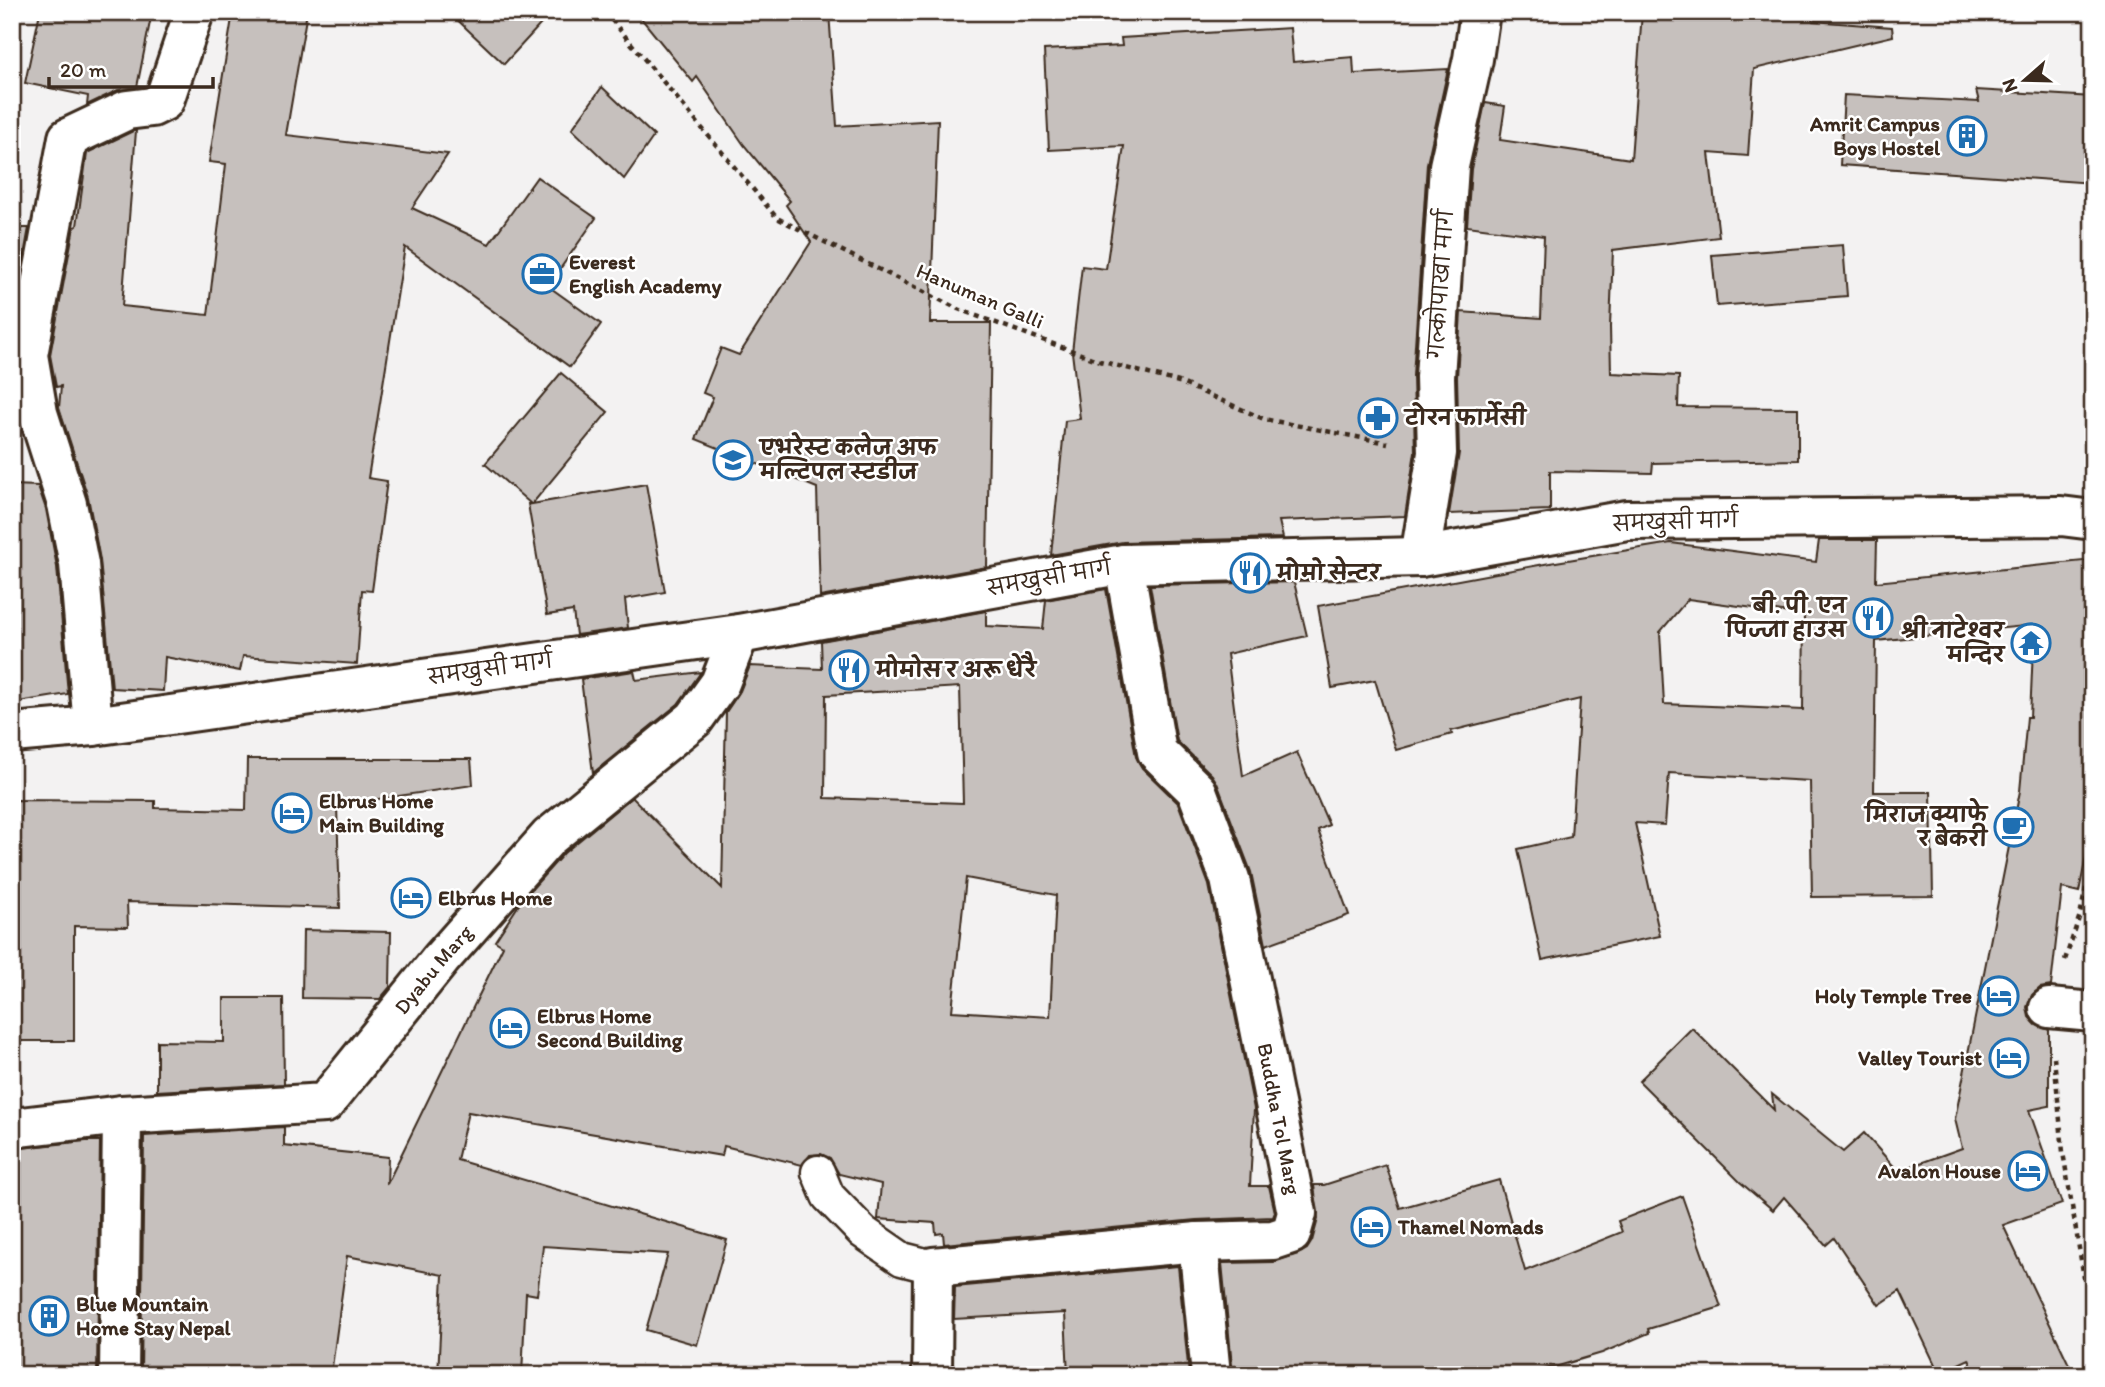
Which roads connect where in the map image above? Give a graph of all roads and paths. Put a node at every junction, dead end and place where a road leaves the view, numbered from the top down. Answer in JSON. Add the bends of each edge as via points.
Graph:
{"nodes":[{"id":1,"x":194,"y":12,"type":"edge"},
{"id":2,"x":605,"y":12,"type":"edge"},
{"id":3,"x":1480,"y":12,"type":"edge"},
{"id":4,"x":1437,"y":453,"type":"junction"},
{"id":5,"x":2093,"y":520,"type":"edge"},
{"id":6,"x":1419,"y":557,"type":"junction"},
{"id":7,"x":1124,"y":564,"type":"junction"},
{"id":8,"x":740,"y":634,"type":"junction"},
{"id":9,"x":93,"y":726,"type":"junction"},
{"id":10,"x":12,"y":733,"type":"edge"},
{"id":11,"x":2093,"y":856,"type":"edge"},
{"id":12,"x":2049,"y":1008,"type":"junction"},
{"id":13,"x":2093,"y":1012,"type":"edge"},
{"id":14,"x":122,"y":1115,"type":"junction"},
{"id":15,"x":12,"y":1128,"type":"edge"},
{"id":16,"x":818,"y":1172,"type":"dead end"},
{"id":17,"x":1198,"y":1242,"type":"junction"},
{"id":18,"x":933,"y":1267,"type":"junction"},
{"id":19,"x":2093,"y":1332,"type":"edge"},
{"id":20,"x":119,"y":1375,"type":"edge"},
{"id":21,"x":932,"y":1375,"type":"edge"},
{"id":22,"x":1211,"y":1375,"type":"edge"}],
"edges":[{"from":1,"to":9,"type":"street","via":[[164,101],[127,110],[68,138],[29,355],[38,413],[67,504],[79,564]]},
{"from":2,"to":4,"type":"path","name":"Hanuman Galli","via":[[776,218],[958,309],[1100,361],[1180,383],[1264,419]]},
{"from":3,"to":4,"type":"street","name":"गल्कोपाखा मार्ग","via":[[1449,166],[1435,377]]},
{"from":4,"to":6,"type":"street","name":"गल्कोपाखा मार्ग"},
{"from":5,"to":6,"type":"street","name":"समखुसी मार्ग","via":[[2047,516],[1627,520]]},
{"from":6,"to":7,"type":"street","name":"समखुसी मार्ग"},
{"from":7,"to":8,"type":"street","name":"समखुसी मार्ग"},
{"from":7,"to":17,"type":"street","name":"Buddha Tol Marg","via":[[1157,752],[1197,791],[1230,878],[1297,1213],[1291,1234],[1273,1240]]},
{"from":8,"to":9,"type":"street","name":"समखुसी मार्ग"},
{"from":8,"to":14,"type":"street","name":"Dyabu Marg","via":[[720,683],[694,719],[549,837],[441,959],[325,1103]]},
{"from":9,"to":10,"type":"street","name":"समखुसी मार्ग"},
{"from":11,"to":12,"type":"path","via":[[2080,915]]},
{"from":12,"to":13,"type":"street"},
{"from":12,"to":19,"type":"path","via":[[2063,1152]]},
{"from":14,"to":15,"type":"street","name":"Dyabu Marg"},
{"from":14,"to":20,"type":"street"},
{"from":16,"to":18,"type":"lane","via":[[828,1196],[863,1231],[902,1259]]},
{"from":17,"to":18,"type":"street","name":"Buddha Tol Marg"},
{"from":17,"to":22,"type":"street"},
{"from":18,"to":21,"type":"street"}]}
